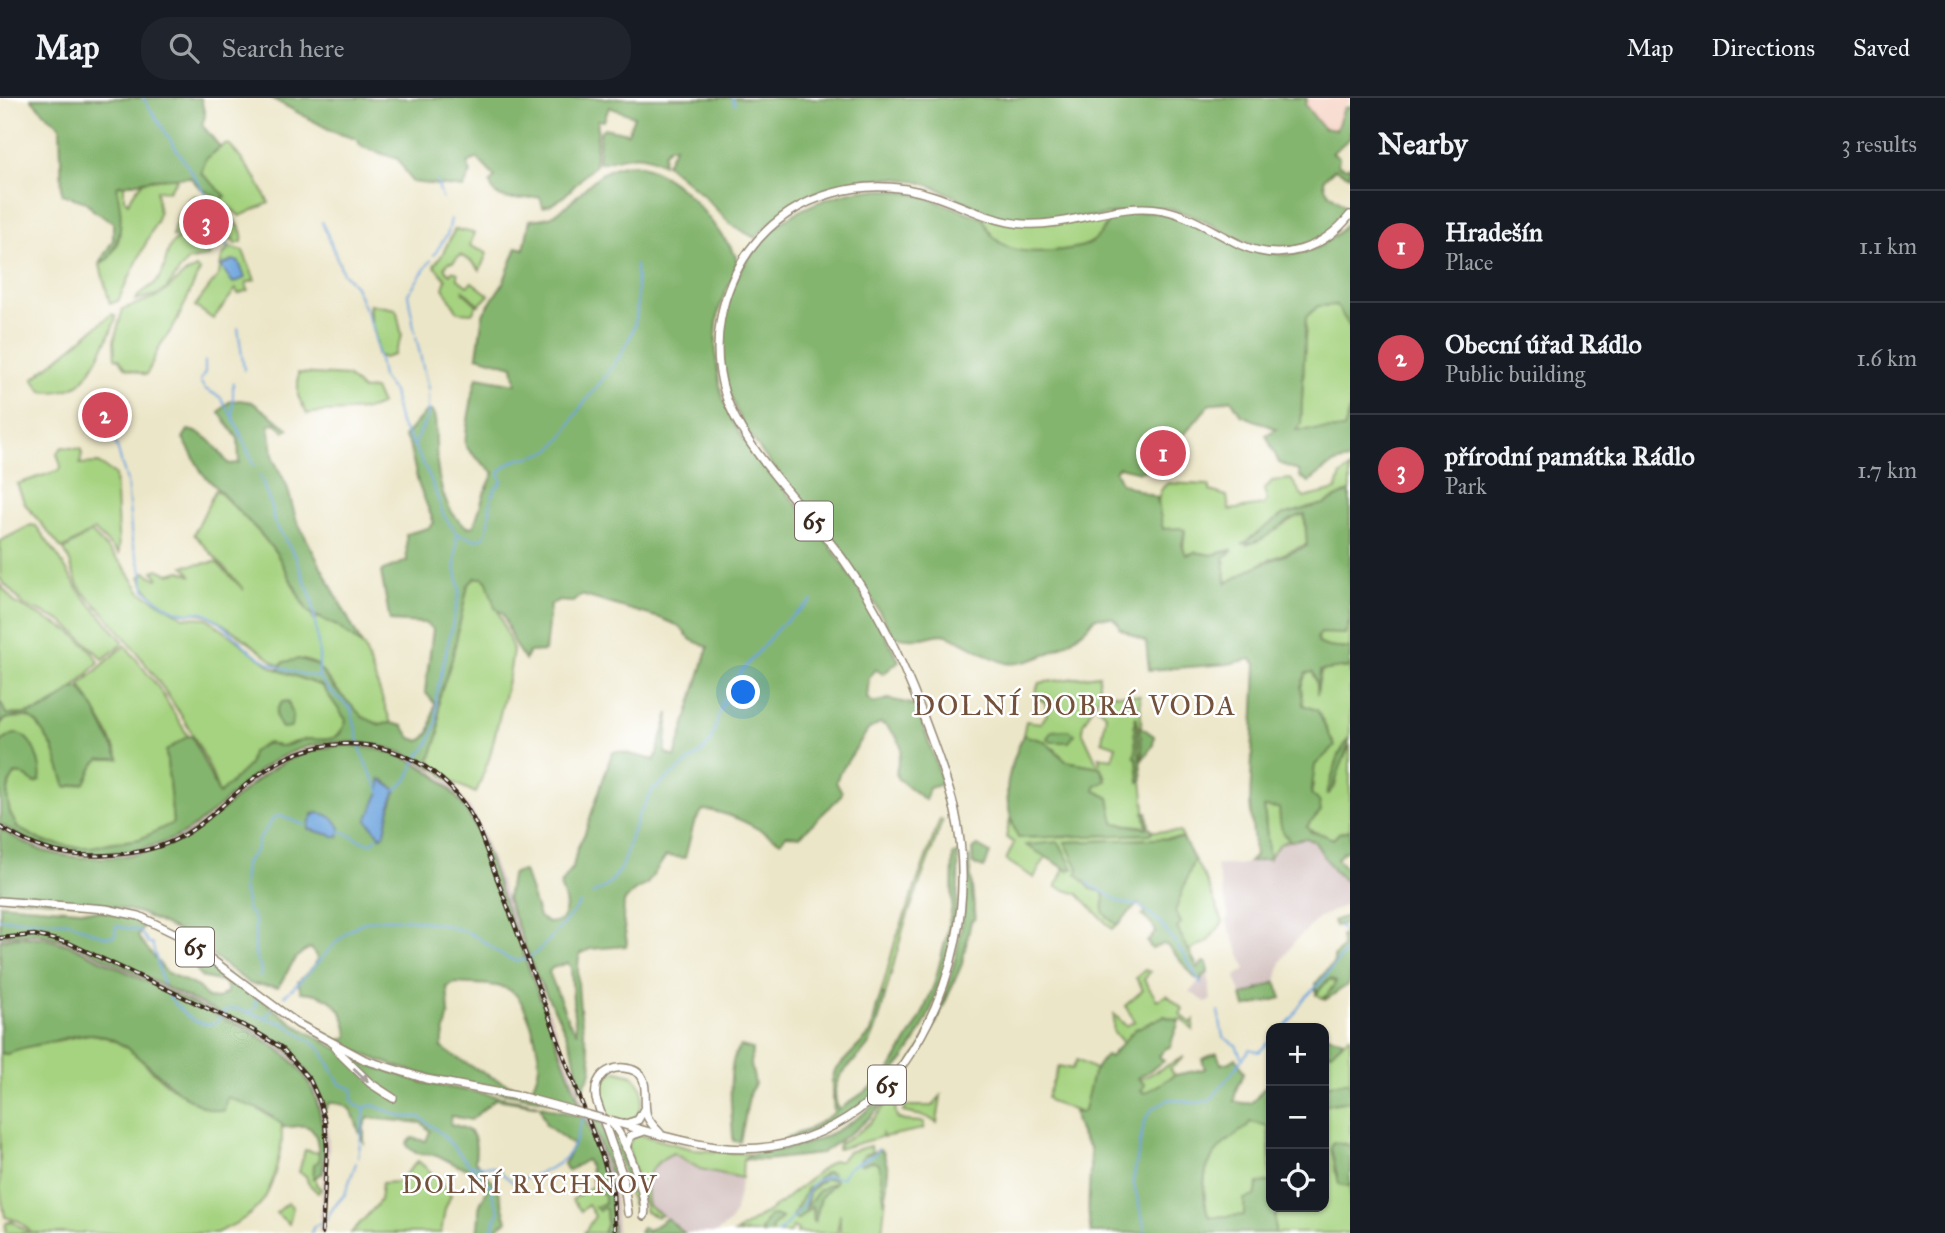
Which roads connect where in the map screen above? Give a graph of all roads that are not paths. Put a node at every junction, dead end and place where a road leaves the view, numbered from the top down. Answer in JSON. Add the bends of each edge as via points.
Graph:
{"nodes":[{"id":1,"x":1350,"y":215,"type":"edge"},
{"id":2,"x":0,"y":901,"type":"edge"},
{"id":3,"x":335,"y":1045,"type":"junction"},
{"id":4,"x":393,"y":1098,"type":"dead end"},
{"id":5,"x":646,"y":1101,"type":"junction"},
{"id":6,"x":607,"y":1120,"type":"junction"},
{"id":7,"x":621,"y":1124,"type":"junction"},
{"id":8,"x":652,"y":1132,"type":"junction"},
{"id":9,"x":667,"y":1137,"type":"junction"},
{"id":10,"x":627,"y":1152,"type":"junction"}],
"edges":[{"from":1,"to":9,"type":"main road","number":"65","via":[[1335,232],[1306,249],[1270,253],[1159,210],[1127,209],[1022,224],[913,190],[869,186],[828,194],[797,208],[764,233],[746,255],[719,322],[718,357],[725,394],[744,434],[866,592],[901,660],[954,807],[961,852],[960,910],[951,963],[927,1024],[898,1072],[858,1111],[815,1135],[766,1148],[717,1147]]},
{"from":2,"to":3,"type":"main road","number":"65","via":[[106,908],[155,922],[298,1024]]},
{"from":3,"to":4,"type":"main road","one_way":true,"via":[[370,1083]]},
{"from":3,"to":6,"type":"main road","number":"65","bridge":true,"via":[[410,1075],[523,1097]]},
{"from":5,"to":7,"type":"main road","via":[[638,1120]]},
{"from":5,"to":9,"type":"main road","via":[[649,1121]]},
{"from":5,"to":10,"type":"main road","via":[[644,1081],[628,1068],[609,1070],[596,1086],[598,1107],[628,1199],[638,1210]]},
{"from":6,"to":7,"type":"main road","number":"65"},
{"from":6,"to":10,"type":"main road","via":[[617,1128]]},
{"from":7,"to":8,"type":"main road","number":"65"},
{"from":8,"to":9,"type":"main road","number":"65"},
{"from":8,"to":10,"type":"main road","via":[[630,1136]]}]}
